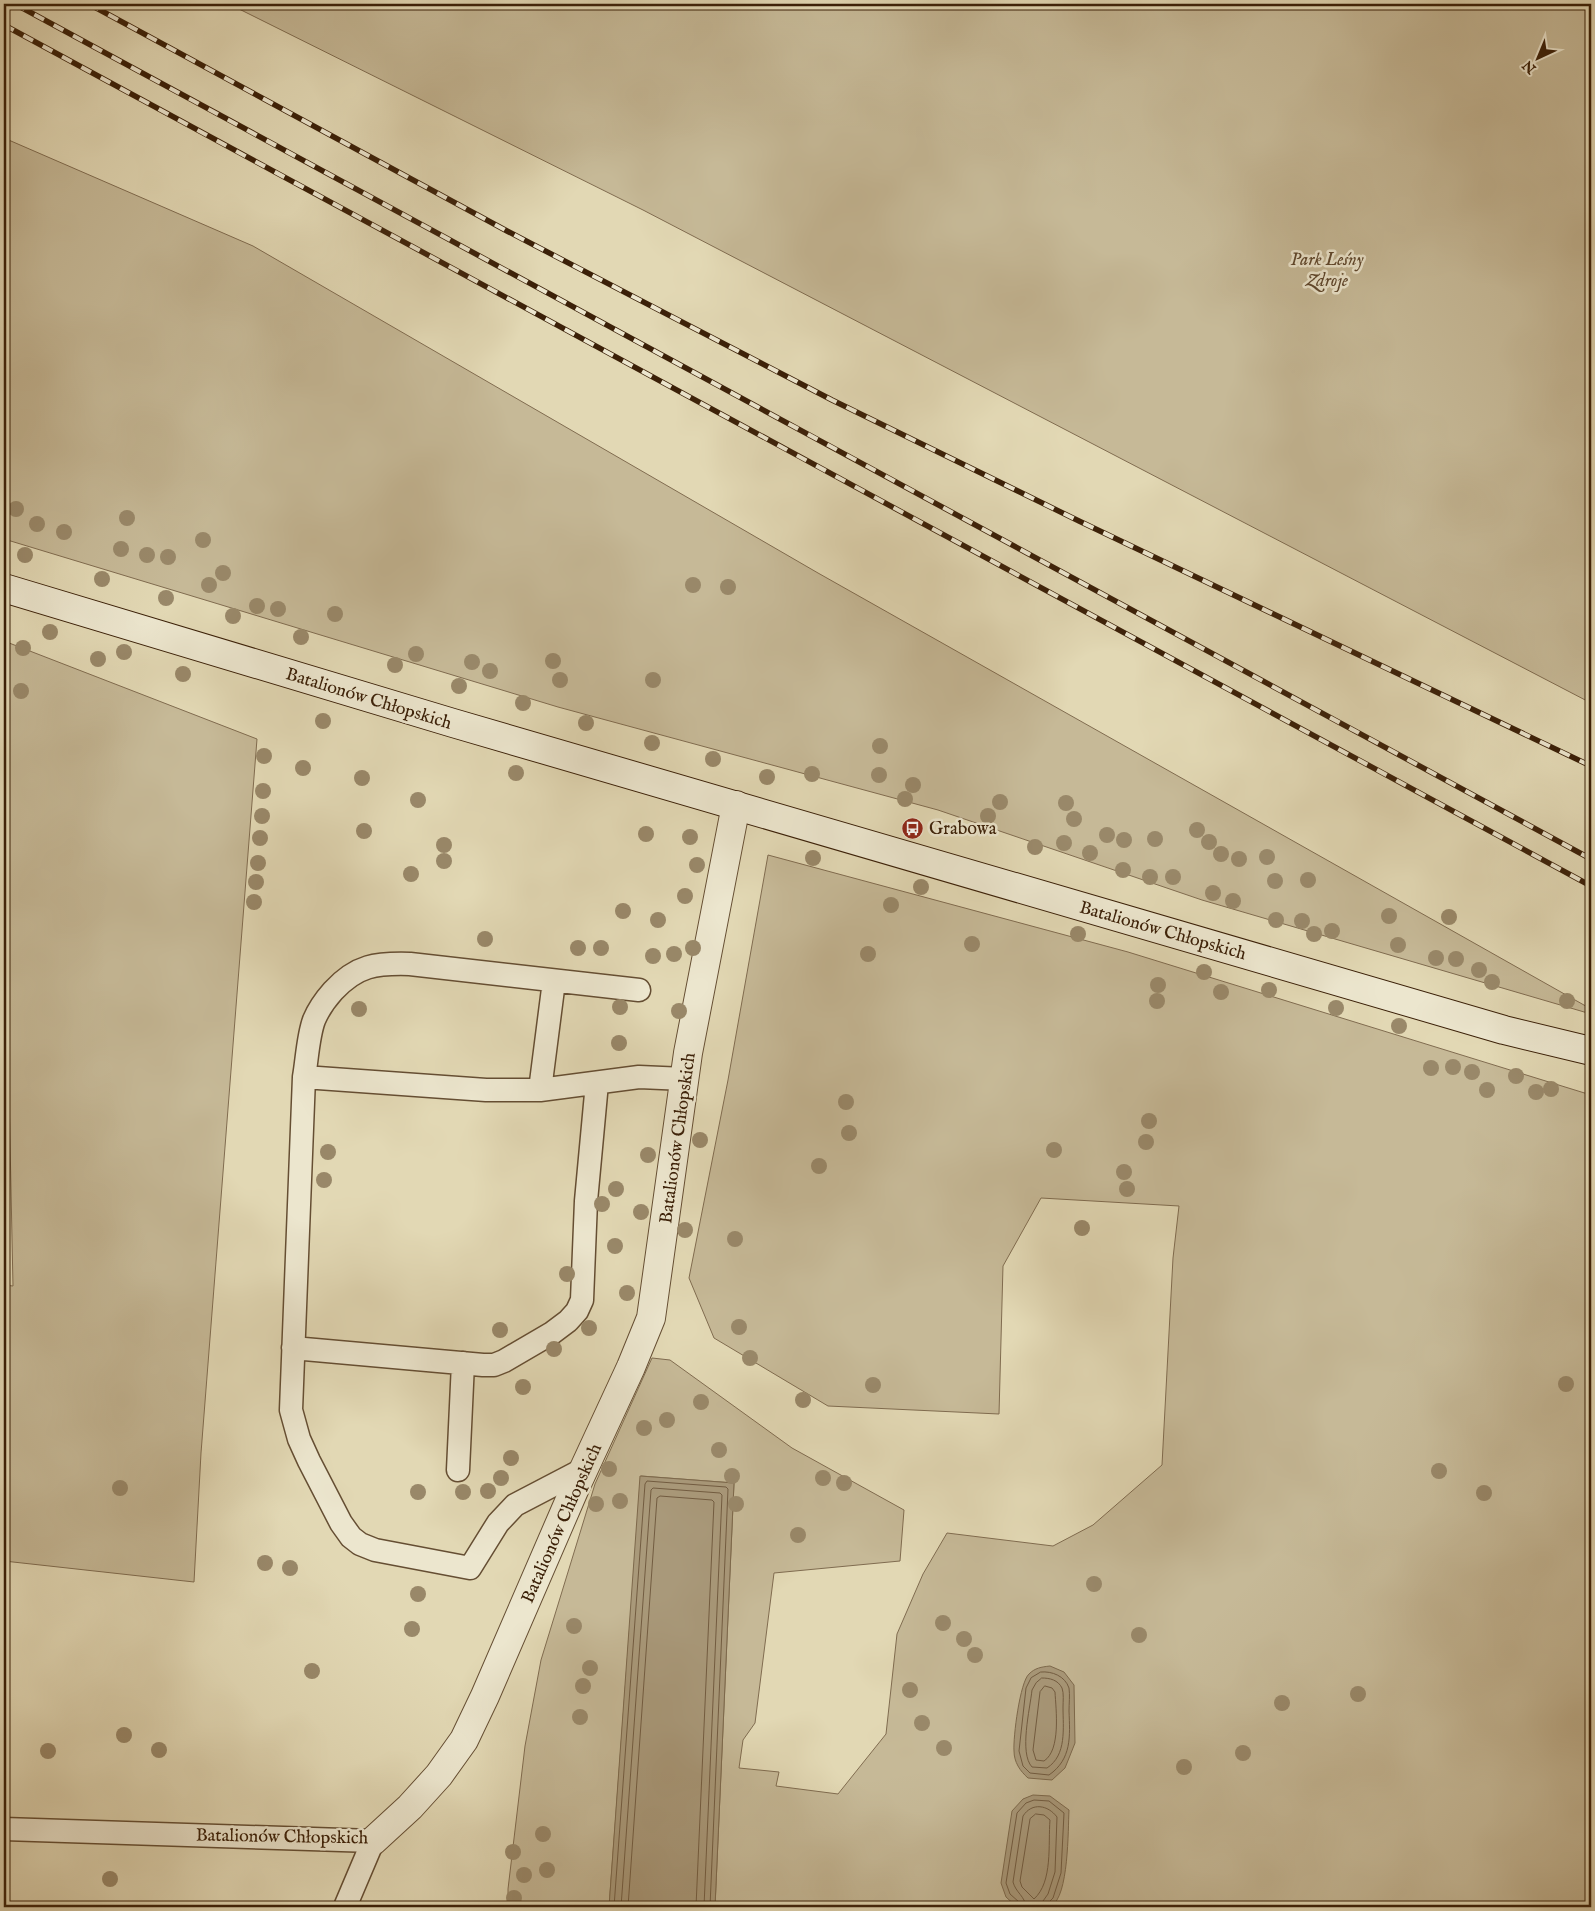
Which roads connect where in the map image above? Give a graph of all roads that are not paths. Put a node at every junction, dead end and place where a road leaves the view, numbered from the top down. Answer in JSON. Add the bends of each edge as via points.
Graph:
{"nodes":[{"id":1,"x":4,"y":588,"type":"edge"},
{"id":2,"x":736,"y":805,"type":"junction"},
{"id":3,"x":554,"y":980,"type":"junction"},
{"id":4,"x":639,"y":990,"type":"dead end"},
{"id":5,"x":1591,"y":1051,"type":"edge"},
{"id":6,"x":304,"y":1077,"type":"junction"},
{"id":7,"x":685,"y":1079,"type":"junction"},
{"id":8,"x":597,"y":1083,"type":"junction"},
{"id":9,"x":540,"y":1090,"type":"junction"},
{"id":10,"x":293,"y":1348,"type":"junction"},
{"id":11,"x":463,"y":1363,"type":"junction"},
{"id":12,"x":584,"y":1469,"type":"junction"},
{"id":13,"x":458,"y":1470,"type":"dead end"},
{"id":14,"x":4,"y":1829,"type":"edge"},
{"id":15,"x":373,"y":1841,"type":"junction"},
{"id":16,"x":345,"y":1907,"type":"edge"}],
"edges":[{"from":1,"to":2,"type":"street","name":"Batalionów Chłopskich"},
{"from":2,"to":5,"type":"street","name":"Batalionów Chłopskich","via":[[1485,1024]]},
{"from":2,"to":7,"type":"street","name":"Batalionów Chłopskich"},
{"from":3,"to":4,"type":"lane"},
{"from":3,"to":6,"type":"lane","via":[[410,964],[387,963],[355,971],[323,1003],[314,1021]]},
{"from":3,"to":9,"type":"lane"},
{"from":6,"to":9,"type":"lane","via":[[486,1090]]},
{"from":6,"to":10,"type":"lane"},
{"from":7,"to":8,"type":"lane","via":[[639,1078]]},
{"from":7,"to":12,"type":"street","name":"Batalionów Chłopskich","via":[[651,1318]]},
{"from":8,"to":9,"type":"lane"},
{"from":8,"to":11,"type":"lane","via":[[586,1201],[582,1300],[568,1321],[527,1349],[494,1365]]},
{"from":10,"to":11,"type":"lane"},
{"from":10,"to":12,"type":"lane","via":[[291,1410],[299,1439],[341,1523],[351,1538],[365,1546],[470,1568],[498,1523],[516,1506]]},
{"from":11,"to":13,"type":"lane"},
{"from":12,"to":15,"type":"street","name":"Batalionów Chłopskich","via":[[464,1740],[439,1776]]},
{"from":14,"to":15,"type":"lane","name":"Batalionów Chłopskich"},
{"from":15,"to":16,"type":"lane"}]}
